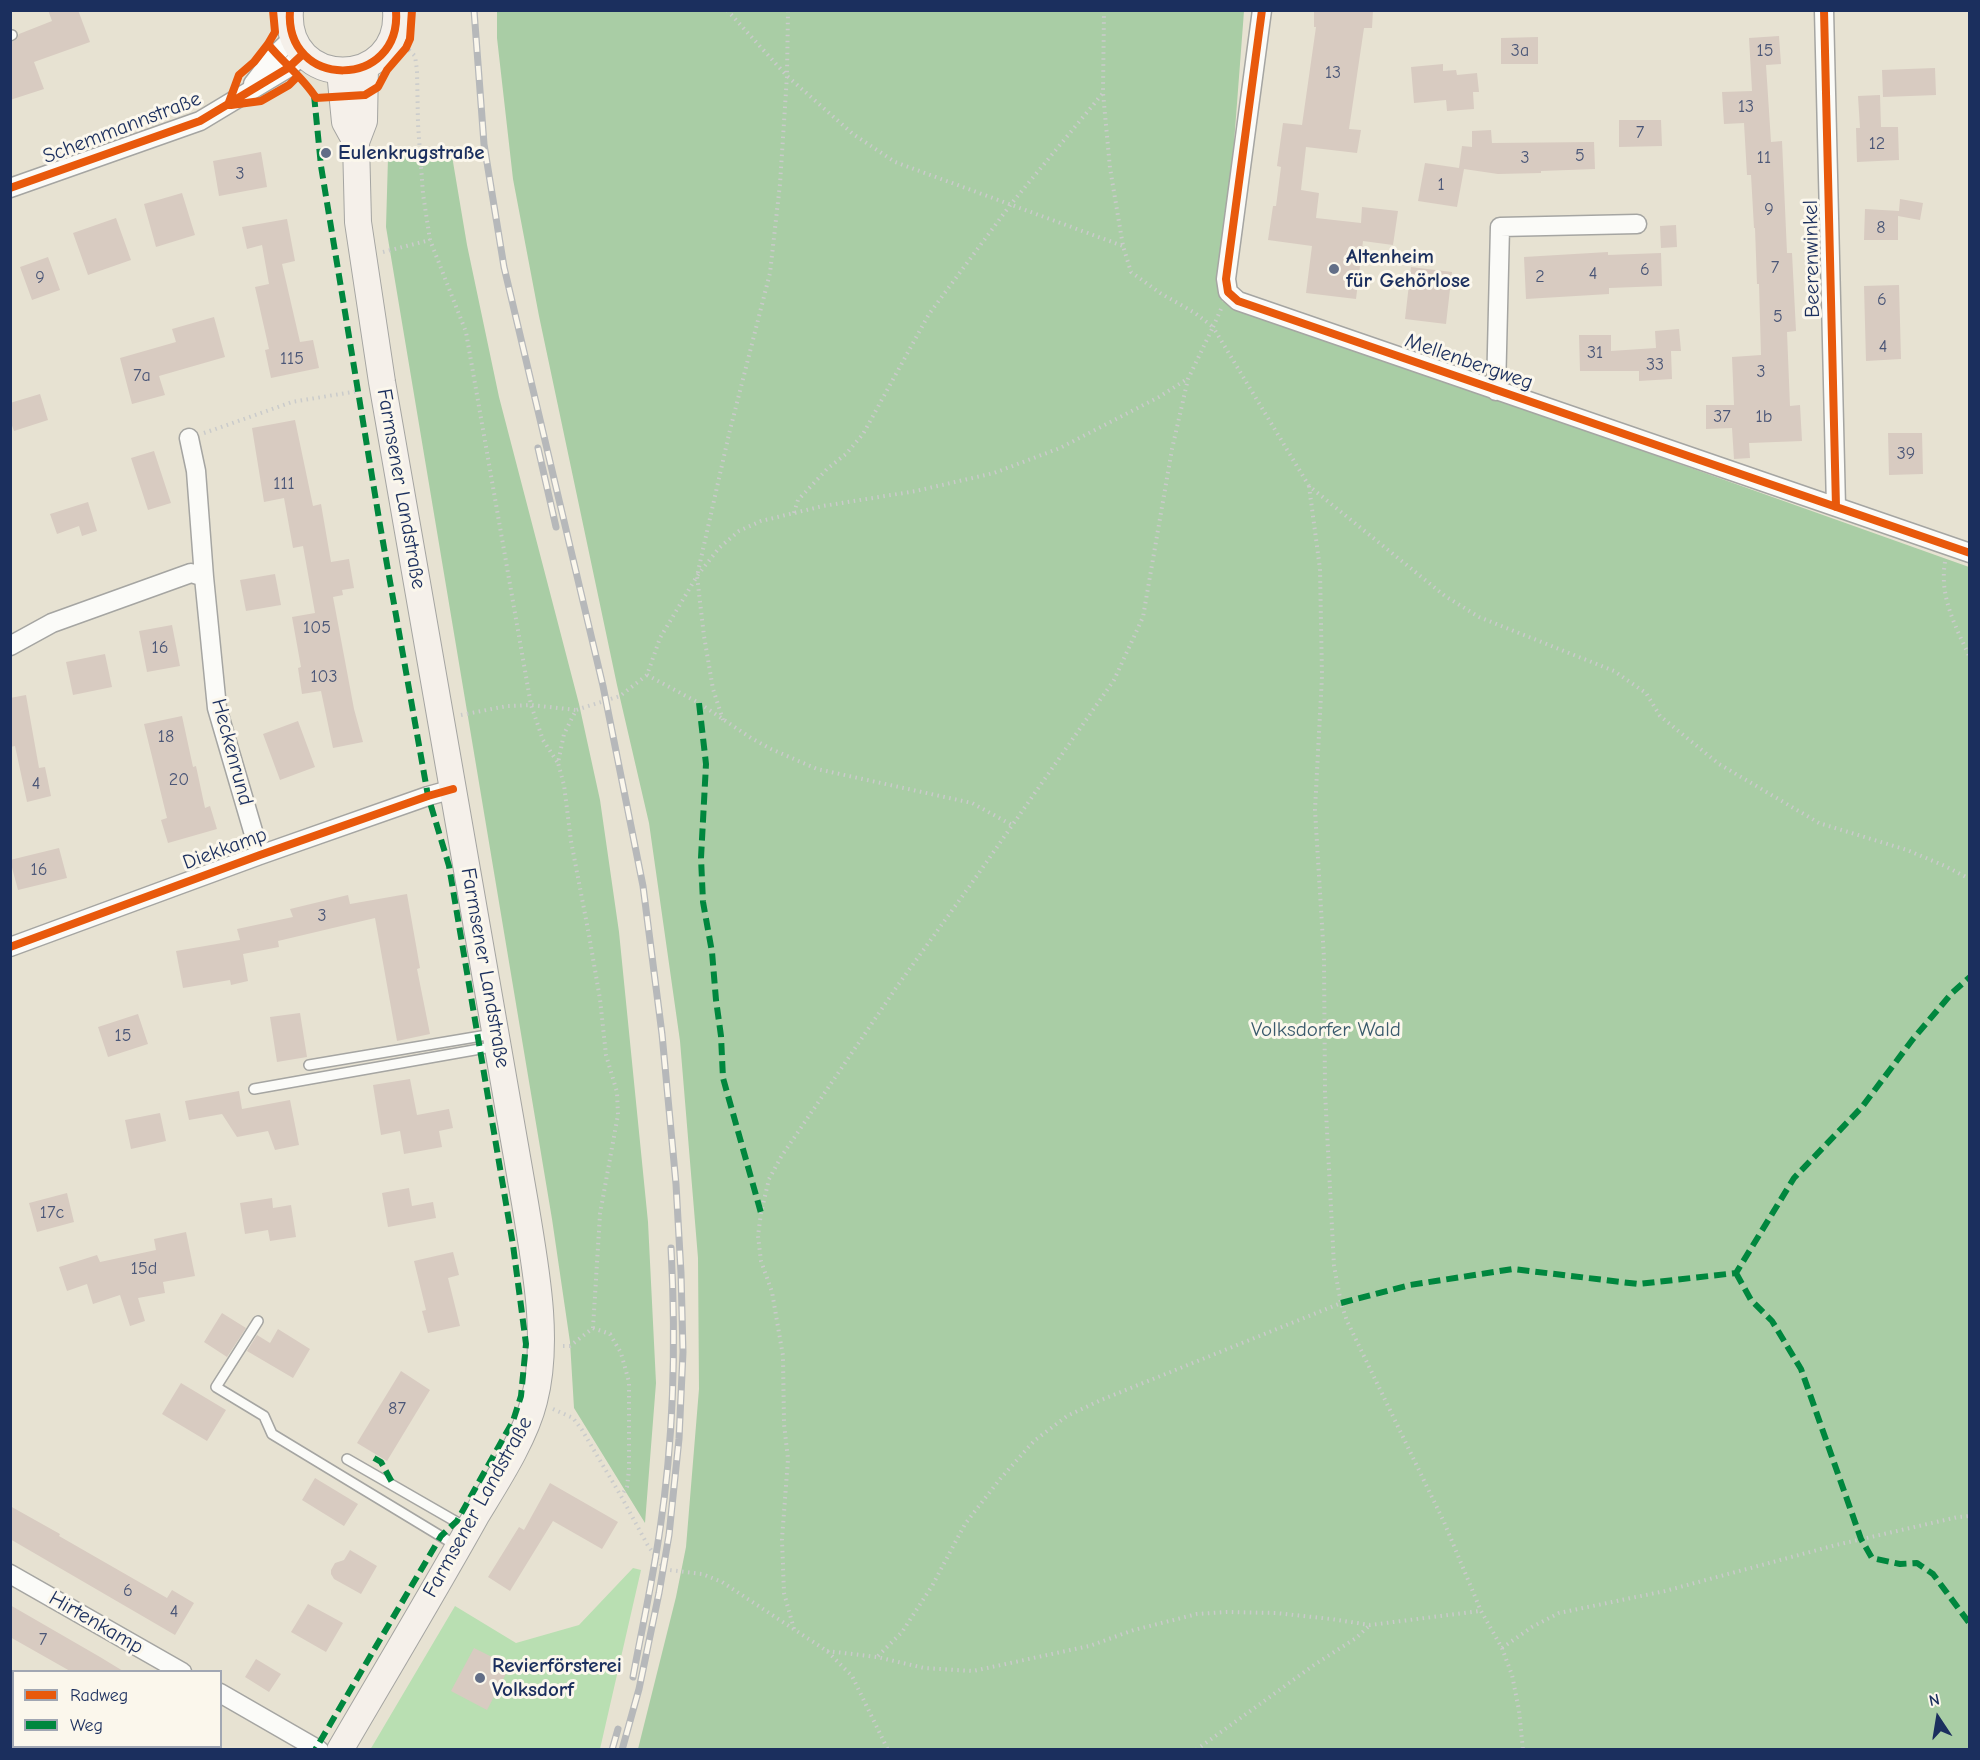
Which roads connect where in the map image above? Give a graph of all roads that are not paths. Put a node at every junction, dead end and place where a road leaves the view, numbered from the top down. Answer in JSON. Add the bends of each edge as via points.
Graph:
{"nodes":[{"id":1,"x":290,"y":10,"type":"edge"},
{"id":2,"x":396,"y":10,"type":"edge"},
{"id":3,"x":1262,"y":10,"type":"edge"},
{"id":4,"x":1824,"y":10,"type":"edge"},
{"id":5,"x":298,"y":46,"type":"junction"},
{"id":6,"x":352,"y":69,"type":"junction"},
{"id":7,"x":10,"y":188,"type":"edge"},
{"id":8,"x":1637,"y":224,"type":"dead end"},
{"id":9,"x":1496,"y":391,"type":"junction"},
{"id":10,"x":189,"y":438,"type":"road end"},
{"id":11,"x":1836,"y":507,"type":"junction"},
{"id":12,"x":1970,"y":553,"type":"edge"},
{"id":13,"x":204,"y":577,"type":"junction"},
{"id":14,"x":10,"y":646,"type":"edge"},
{"id":15,"x":453,"y":789,"type":"junction"},
{"id":16,"x":260,"y":855,"type":"junction"},
{"id":17,"x":10,"y":947,"type":"edge"},
{"id":18,"x":497,"y":1040,"type":"junction"},
{"id":19,"x":309,"y":1065,"type":"dead end"},
{"id":20,"x":254,"y":1089,"type":"dead end"},
{"id":21,"x":258,"y":1321,"type":"dead end"},
{"id":22,"x":347,"y":1459,"type":"dead end"},
{"id":23,"x":464,"y":1538,"type":"junction"},
{"id":24,"x":10,"y":1574,"type":"edge"},
{"id":25,"x":180,"y":1670,"type":"edge"},
{"id":26,"x":222,"y":1694,"type":"edge"},
{"id":27,"x":319,"y":1749,"type":"edge"},
{"id":28,"x":340,"y":1749,"type":"edge"}],
"edges":[{"from":1,"to":5,"type":"main road","via":[[290,28]]},
{"from":2,"to":6,"type":"main road","via":[[391,40],[378,59]]},
{"from":3,"to":9,"type":"street","name":"Mellenbergweg","via":[[1226,279],[1228,292],[1238,301]]},
{"from":4,"to":11,"type":"street","name":"Beerenwinkel"},
{"from":5,"to":6,"type":"main road","via":[[316,65]]},
{"from":5,"to":7,"type":"street","name":"Schemmannstraße","via":[[276,54],[248,91],[200,121]]},
{"from":6,"to":15,"type":"main road","name":"Farmsener Landstraße","via":[[345,122],[356,142],[362,257]]},
{"from":8,"to":9,"type":"street","via":[[1500,227]]},
{"from":9,"to":11,"type":"street","name":"Mellenbergweg"},
{"from":10,"to":13,"type":"street","name":"Heckenrund","via":[[196,471]]},
{"from":11,"to":12,"type":"street","name":"Mellenbergweg"},
{"from":13,"to":14,"type":"street","via":[[191,573],[52,623]]},
{"from":13,"to":16,"type":"street","name":"Heckenrund","via":[[217,708]]},
{"from":15,"to":16,"type":"street","name":"Diekkamp"},
{"from":15,"to":18,"type":"main road","name":"Farmsener Landstraße"},
{"from":16,"to":17,"type":"street","name":"Diekkamp"},
{"from":18,"to":19,"type":"lane"},
{"from":18,"to":20,"type":"lane"},
{"from":18,"to":23,"type":"main road","name":"Farmsener Landstraße","via":[[534,1262],[541,1346],[530,1414]]},
{"from":21,"to":23,"type":"lane","via":[[216,1387],[264,1416],[272,1434]]},
{"from":22,"to":23,"type":"lane"},
{"from":23,"to":28,"type":"main road","name":"Farmsener Landstraße"},
{"from":24,"to":25,"type":"street","name":"Hirtenkamp"},
{"from":26,"to":27,"type":"street"}]}
